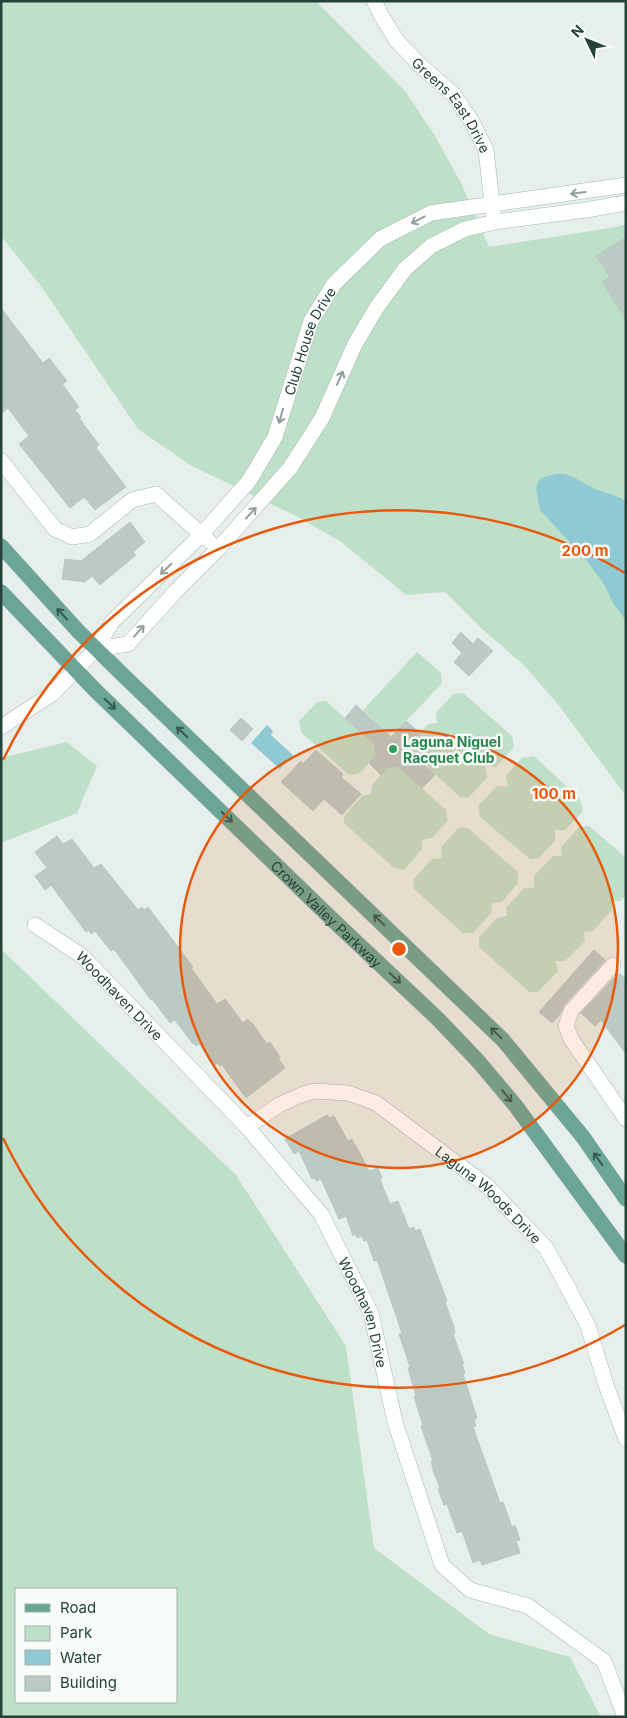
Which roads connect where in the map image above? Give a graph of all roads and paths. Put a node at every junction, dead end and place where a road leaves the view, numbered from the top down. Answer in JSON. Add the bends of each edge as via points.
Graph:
{"nodes":[{"id":1,"x":374,"y":1,"type":"edge"},
{"id":2,"x":626,"y":185,"type":"edge"},
{"id":3,"x":492,"y":203,"type":"junction"},
{"id":4,"x":626,"y":203,"type":"edge"},
{"id":5,"x":495,"y":222,"type":"junction"},
{"id":6,"x":1,"y":461,"type":"edge"},
{"id":7,"x":201,"y":535,"type":"junction"},
{"id":8,"x":1,"y":546,"type":"edge"},
{"id":9,"x":218,"y":549,"type":"junction"},
{"id":10,"x":1,"y":592,"type":"edge"},
{"id":11,"x":96,"y":649,"type":"junction"},
{"id":12,"x":76,"y":670,"type":"junction"},
{"id":13,"x":1,"y":727,"type":"edge"},
{"id":14,"x":35,"y":925,"type":"dead end"},
{"id":15,"x":613,"y":965,"type":"dead end"},
{"id":16,"x":626,"y":1119,"type":"edge"},
{"id":17,"x":247,"y":1127,"type":"junction"},
{"id":18,"x":626,"y":1199,"type":"edge"},
{"id":19,"x":626,"y":1256,"type":"edge"},
{"id":20,"x":626,"y":1440,"type":"edge"},
{"id":21,"x":625,"y":1717,"type":"edge"}],
"edges":[{"from":1,"to":3,"type":"street","name":"Greens East Drive","via":[[397,41],[454,95],[472,122],[486,150]]},
{"from":2,"to":3,"type":"street","name":"Club House Drive","one_way":true},
{"from":3,"to":5,"type":"street","name":"Greens East Drive"},
{"from":3,"to":7,"type":"street","name":"Club House Drive","one_way":true,"via":[[431,213],[380,239],[334,284],[311,321],[275,437],[249,482]]},
{"from":4,"to":5,"type":"street"},
{"from":9,"to":5,"type":"street","one_way":true,"via":[[290,468],[322,418],[355,344],[377,307],[406,269],[431,246],[466,229]]},
{"from":6,"to":7,"type":"street","via":[[55,529],[72,537],[90,534],[132,500],[156,494]]},
{"from":7,"to":9,"type":"street"},
{"from":7,"to":11,"type":"street","name":"Club House Drive","one_way":true,"via":[[112,622]]},
{"from":11,"to":8,"type":"main road","one_way":true},
{"from":11,"to":9,"type":"street","one_way":true,"via":[[128,644]]},
{"from":10,"to":12,"type":"main road","name":"Crown Valley Parkway"},
{"from":11,"to":12,"type":"street","name":"Club House Drive"},
{"from":18,"to":11,"type":"main road","one_way":true,"via":[[583,1137],[503,1040]]},
{"from":12,"to":13,"type":"street","name":"Club House Drive","via":[[52,694]]},
{"from":12,"to":19,"type":"main road","name":"Crown Valley Parkway","one_way":true,"via":[[478,1061]]},
{"from":14,"to":17,"type":"street","name":"Woodhaven Drive","via":[[82,956]]},
{"from":15,"to":16,"type":"street","via":[[570,1011],[566,1026],[571,1039]]},
{"from":17,"to":20,"type":"street","name":"Laguna Woods Drive","via":[[279,1105],[301,1095],[314,1091],[348,1093],[376,1103],[487,1186],[546,1248],[567,1286],[588,1326]]},
{"from":17,"to":21,"type":"street","name":"Woodhaven Drive","via":[[321,1214],[371,1313],[395,1422],[442,1565],[470,1590],[528,1606],[604,1661]]}]}
